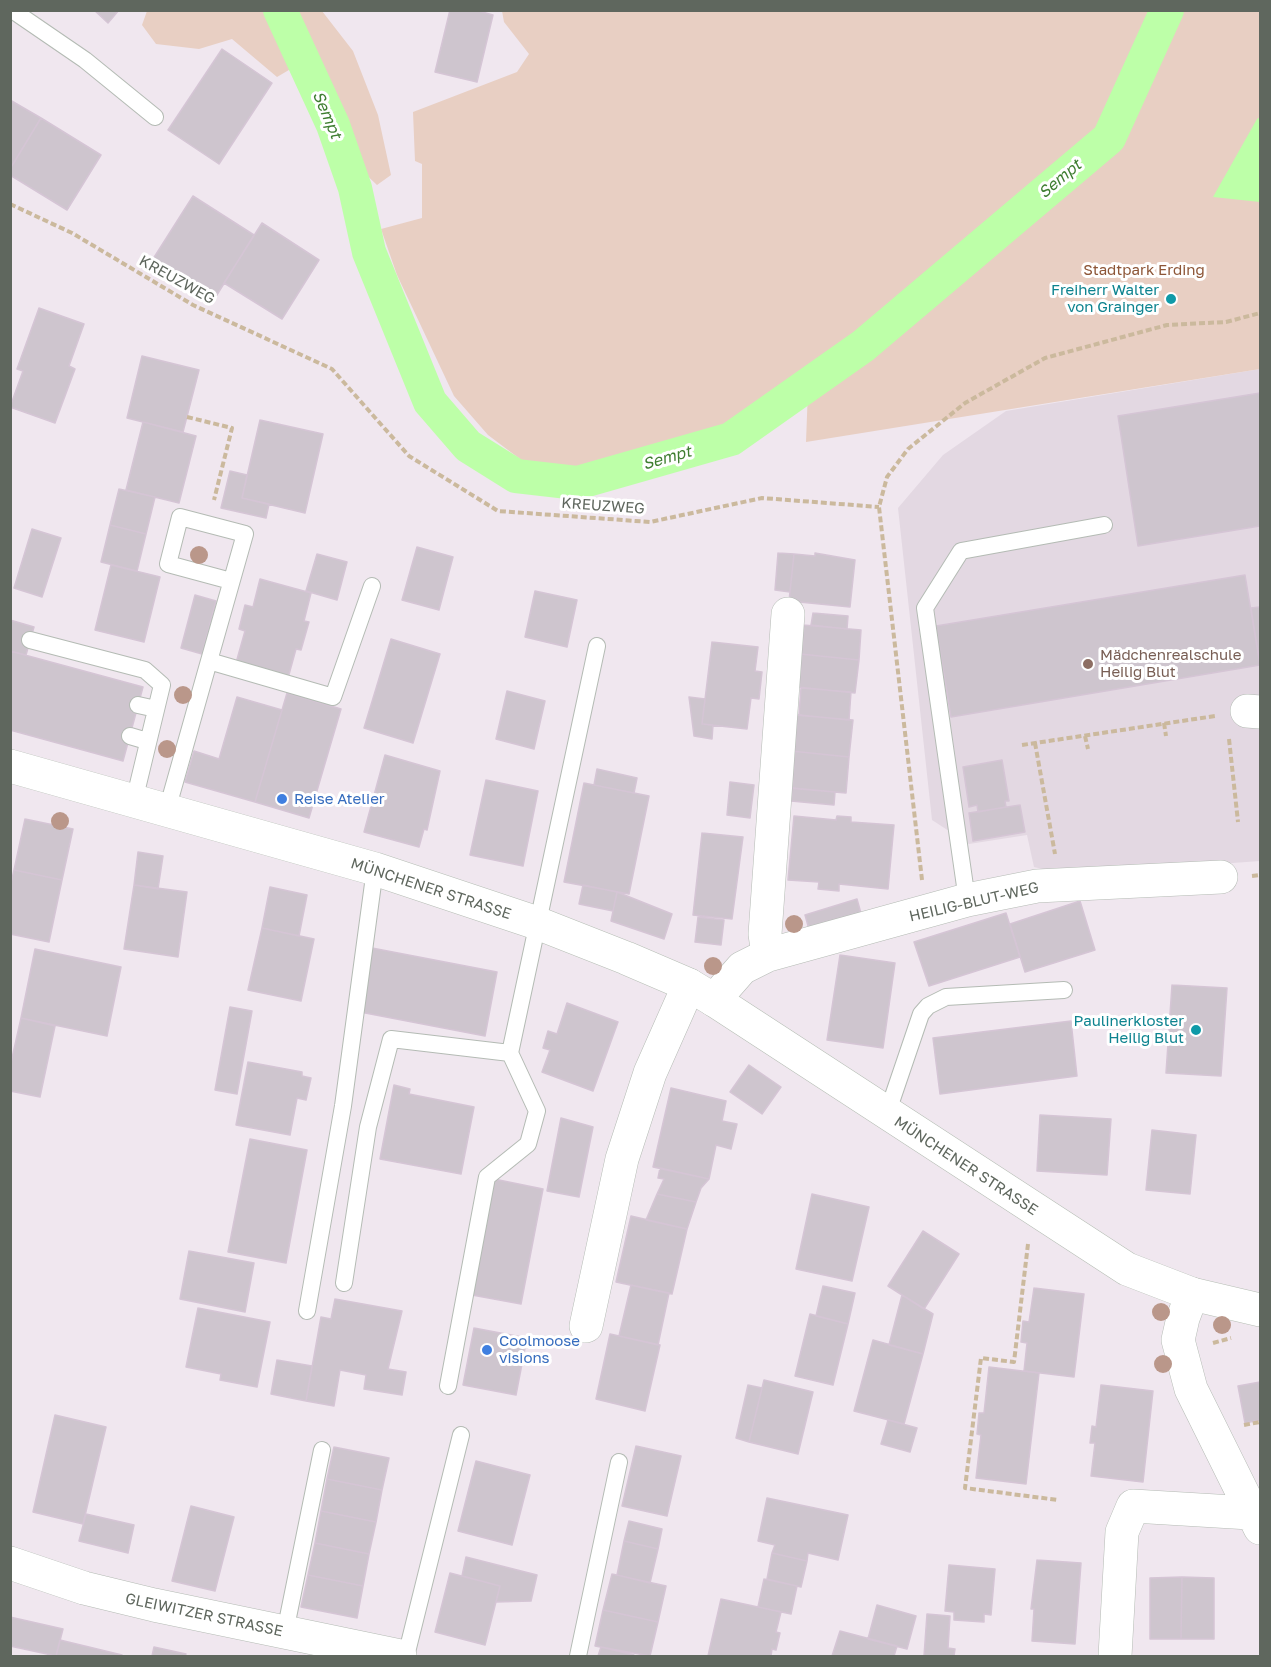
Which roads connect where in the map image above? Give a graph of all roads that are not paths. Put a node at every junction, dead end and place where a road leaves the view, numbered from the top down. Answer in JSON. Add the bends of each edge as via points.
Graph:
{"nodes":[{"id":1,"x":12,"y":10,"type":"edge"},
{"id":2,"x":155,"y":117,"type":"dead end"},
{"id":3,"x":1104,"y":525,"type":"dead end"},
{"id":4,"x":231,"y":581,"type":"junction"},
{"id":5,"x":372,"y":586,"type":"dead end"},
{"id":6,"x":788,"y":614,"type":"dead end"},
{"id":7,"x":30,"y":640,"type":"dead end"},
{"id":8,"x":597,"y":646,"type":"dead end"},
{"id":9,"x":209,"y":661,"type":"junction"},
{"id":10,"x":138,"y":705,"type":"dead end"},
{"id":11,"x":156,"y":709,"type":"junction"},
{"id":12,"x":130,"y":736,"type":"dead end"},
{"id":13,"x":147,"y":741,"type":"junction"},
{"id":14,"x":10,"y":766,"type":"edge"},
{"id":15,"x":134,"y":801,"type":"junction"},
{"id":16,"x":167,"y":810,"type":"junction"},
{"id":17,"x":375,"y":870,"type":"junction"},
{"id":18,"x":1221,"y":877,"type":"dead end"},
{"id":19,"x":967,"y":900,"type":"junction"},
{"id":20,"x":537,"y":923,"type":"junction"},
{"id":21,"x":768,"y":955,"type":"junction"},
{"id":22,"x":1064,"y":990,"type":"dead end"},
{"id":23,"x":702,"y":993,"type":"junction"},
{"id":24,"x":510,"y":1053,"type":"junction"},
{"id":25,"x":887,"y":1114,"type":"junction"},
{"id":26,"x":344,"y":1282,"type":"dead end"},
{"id":27,"x":1192,"y":1294,"type":"junction"},
{"id":28,"x":1260,"y":1310,"type":"edge"},
{"id":29,"x":307,"y":1311,"type":"dead end"},
{"id":30,"x":586,"y":1326,"type":"dead end"},
{"id":31,"x":448,"y":1386,"type":"dead end"},
{"id":32,"x":461,"y":1435,"type":"dead end"},
{"id":33,"x":322,"y":1450,"type":"dead end"},
{"id":34,"x":619,"y":1462,"type":"dead end"},
{"id":35,"x":1255,"y":1521,"type":"edge"},
{"id":36,"x":10,"y":1563,"type":"edge"},
{"id":37,"x":285,"y":1632,"type":"junction"},
{"id":38,"x":395,"y":1656,"type":"edge"},
{"id":39,"x":578,"y":1656,"type":"edge"},
{"id":40,"x":1115,"y":1656,"type":"edge"}],
"edges":[{"from":1,"to":2,"type":"lane","via":[[85,60]]},
{"from":3,"to":19,"type":"lane","via":[[961,551],[925,609]]},
{"from":4,"to":4,"type":"lane","via":[[244,534],[180,517],[168,564]]},
{"from":4,"to":9,"type":"lane"},
{"from":5,"to":9,"type":"lane","via":[[333,697]]},
{"from":6,"to":21,"type":"street","via":[[765,934]]},
{"from":7,"to":11,"type":"lane","via":[[145,670],[162,685]]},
{"from":8,"to":20,"type":"lane"},
{"from":9,"to":16,"type":"lane"},
{"from":10,"to":11,"type":"lane"},
{"from":11,"to":13,"type":"lane"},
{"from":12,"to":13,"type":"lane"},
{"from":13,"to":15,"type":"lane"},
{"from":14,"to":15,"type":"street","name":"MÜNCHENER STRASSE"},
{"from":15,"to":16,"type":"street","name":"MÜNCHENER STRASSE"},
{"from":16,"to":17,"type":"street","name":"MÜNCHENER STRASSE"},
{"from":17,"to":20,"type":"street","name":"MÜNCHENER STRASSE"},
{"from":17,"to":29,"type":"lane","via":[[343,1106]]},
{"from":18,"to":19,"type":"street","name":"HEILIG-BLUT-WEG","via":[[1036,886]]},
{"from":19,"to":21,"type":"street","name":"HEILIG-BLUT-WEG"},
{"from":20,"to":23,"type":"street","name":"MÜNCHENER STRASSE"},
{"from":20,"to":24,"type":"lane"},
{"from":21,"to":23,"type":"street","name":"HEILIG-BLUT-WEG"},
{"from":22,"to":25,"type":"lane","via":[[946,997],[928,1006],[921,1014]]},
{"from":23,"to":25,"type":"street","name":"MÜNCHENER STRASSE"},
{"from":23,"to":30,"type":"street","via":[[650,1073],[622,1159]]},
{"from":24,"to":26,"type":"lane","via":[[391,1039],[368,1127]]},
{"from":24,"to":31,"type":"lane","via":[[537,1112],[528,1144],[488,1177]]},
{"from":25,"to":27,"type":"street","name":"MÜNCHENER STRASSE","via":[[1127,1269]]},
{"from":27,"to":28,"type":"street","name":"MÜNCHENER STRASSE"},
{"from":27,"to":35,"type":"street","via":[[1178,1340],[1191,1389]]},
{"from":32,"to":38,"type":"lane"},
{"from":33,"to":37,"type":"lane"},
{"from":34,"to":39,"type":"lane"},
{"from":35,"to":40,"type":"street","via":[[1133,1506],[1122,1532]]},
{"from":36,"to":37,"type":"street","name":"GLEIWITZER STRASSE","via":[[84,1588]]},
{"from":37,"to":38,"type":"street","name":"GLEIWITZER STRASSE"}]}
